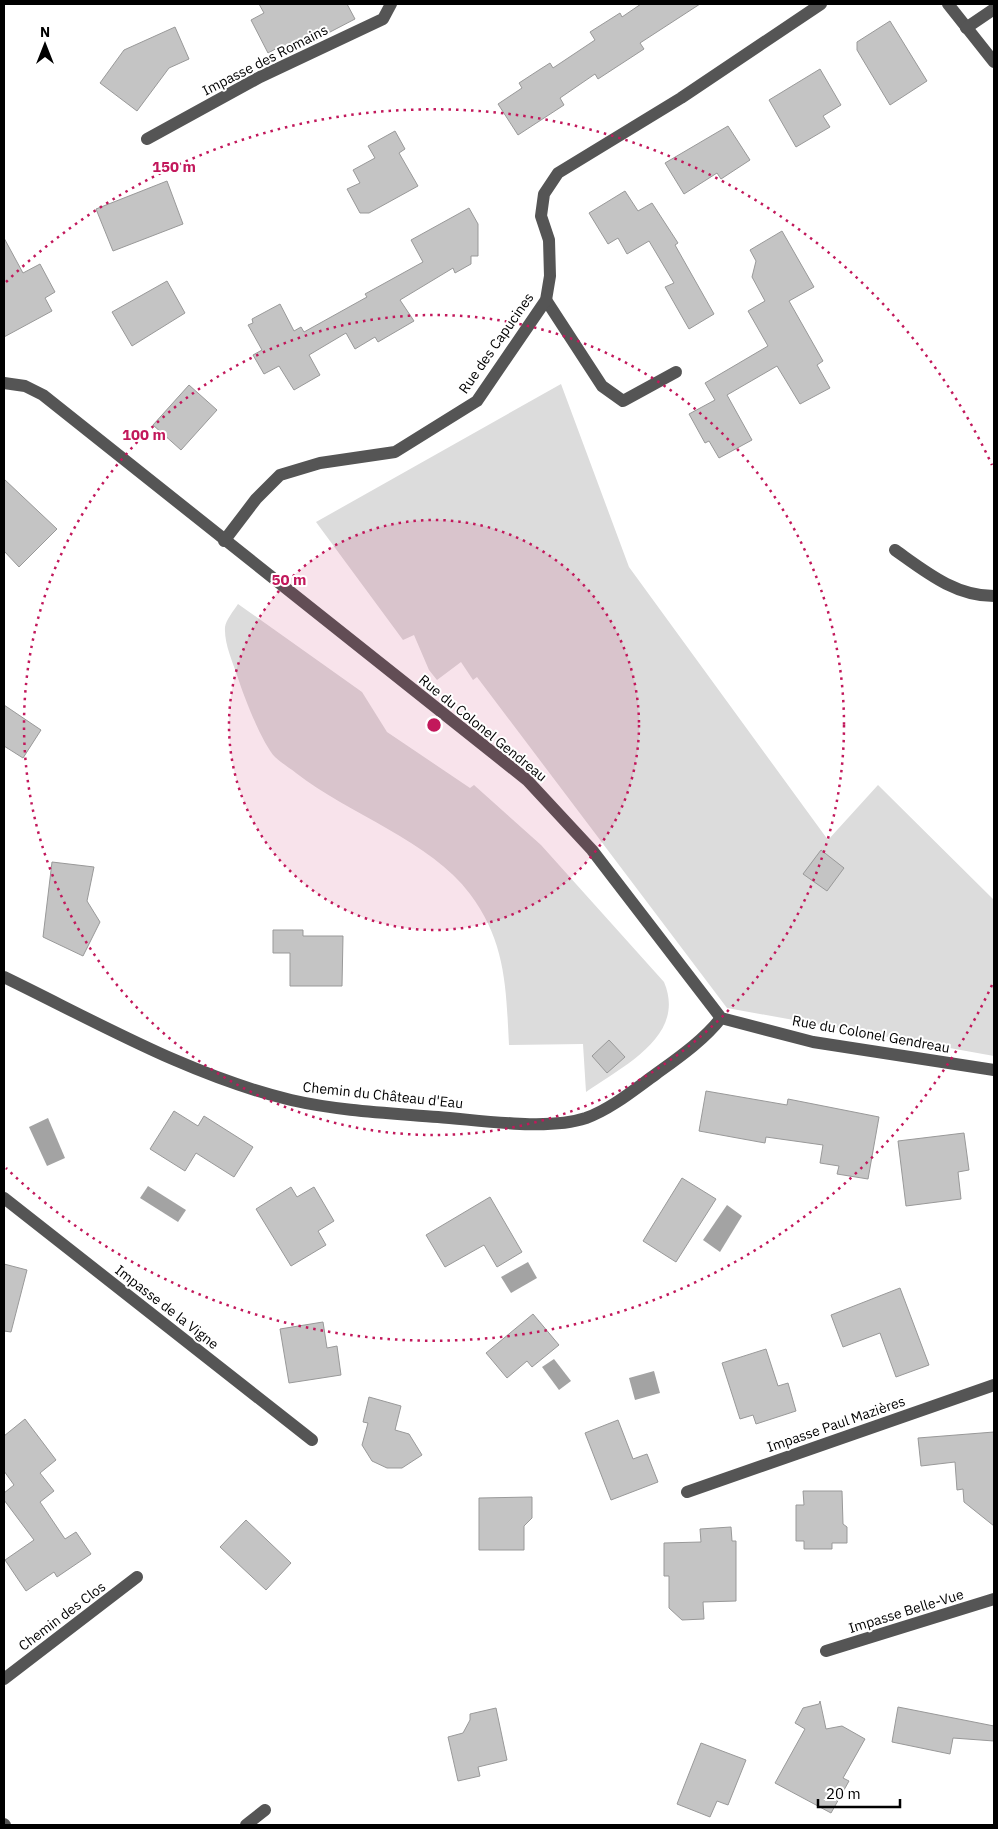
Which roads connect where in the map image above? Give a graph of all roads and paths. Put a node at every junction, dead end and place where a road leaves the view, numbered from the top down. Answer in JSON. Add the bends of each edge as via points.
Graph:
{"nodes":[{"id":1,"x":391,"y":4,"type":"edge"},
{"id":2,"x":821,"y":4,"type":"edge"},
{"id":3,"x":948,"y":4,"type":"edge"},
{"id":4,"x":994,"y":10,"type":"edge"},
{"id":5,"x":966,"y":28,"type":"junction"},
{"id":6,"x":994,"y":62,"type":"edge"},
{"id":7,"x":147,"y":139,"type":"dead end"},
{"id":8,"x":546,"y":300,"type":"junction"},
{"id":9,"x":676,"y":372,"type":"dead end"},
{"id":10,"x":4,"y":383,"type":"edge"},
{"id":11,"x":224,"y":541,"type":"junction"},
{"id":12,"x":896,"y":550,"type":"dead end"},
{"id":13,"x":994,"y":596,"type":"edge"},
{"id":14,"x":4,"y":977,"type":"edge"},
{"id":15,"x":721,"y":1018,"type":"junction"},
{"id":16,"x":994,"y":1070,"type":"edge"},
{"id":17,"x":4,"y":1198,"type":"edge"},
{"id":18,"x":994,"y":1385,"type":"edge"},
{"id":19,"x":312,"y":1440,"type":"dead end"},
{"id":20,"x":687,"y":1492,"type":"dead end"},
{"id":21,"x":138,"y":1577,"type":"dead end"},
{"id":22,"x":994,"y":1599,"type":"edge"},
{"id":23,"x":826,"y":1651,"type":"dead end"},
{"id":24,"x":4,"y":1679,"type":"edge"},
{"id":25,"x":265,"y":1810,"type":"dead end"},
{"id":26,"x":246,"y":1825,"type":"edge"}],
"edges":[{"from":1,"to":7,"type":"street","name":"Impasse des Romains","via":[[383,19],[260,77]]},
{"from":2,"to":8,"type":"street","name":"Rue des Capucines","via":[[681,98],[558,173],[544,194],[541,216],[549,240],[550,276]]},
{"from":3,"to":5,"type":"street"},
{"from":4,"to":5,"type":"street"},
{"from":5,"to":6,"type":"street"},
{"from":8,"to":9,"type":"street","via":[[602,386],[623,401]]},
{"from":8,"to":11,"type":"street","name":"Rue des Capucines","via":[[477,402],[395,452],[320,464],[280,475],[256,499]]},
{"from":10,"to":11,"type":"street","name":"Rue du Colonel Gendreau","via":[[25,386],[43,395]]},
{"from":11,"to":15,"type":"street","name":"Rue du Colonel Gendreau","via":[[528,780],[592,850]]},
{"from":12,"to":13,"type":"street","via":[[941,582],[971,594]]},
{"from":14,"to":15,"type":"street","name":"Chemin du Château d'Eau","via":[[162,1054],[249,1088],[340,1108],[502,1121],[560,1122],[587,1118],[665,1068]]},
{"from":15,"to":16,"type":"street","name":"Rue du Colonel Gendreau","via":[[813,1042]]},
{"from":17,"to":19,"type":"street","name":"Impasse de la Vigne"},
{"from":18,"to":20,"type":"street","name":"Impasse Paul Mazières"},
{"from":21,"to":24,"type":"street","name":"Chemin des Clos"},
{"from":22,"to":23,"type":"street","name":"Impasse Belle-Vue"},
{"from":25,"to":26,"type":"street"}]}
